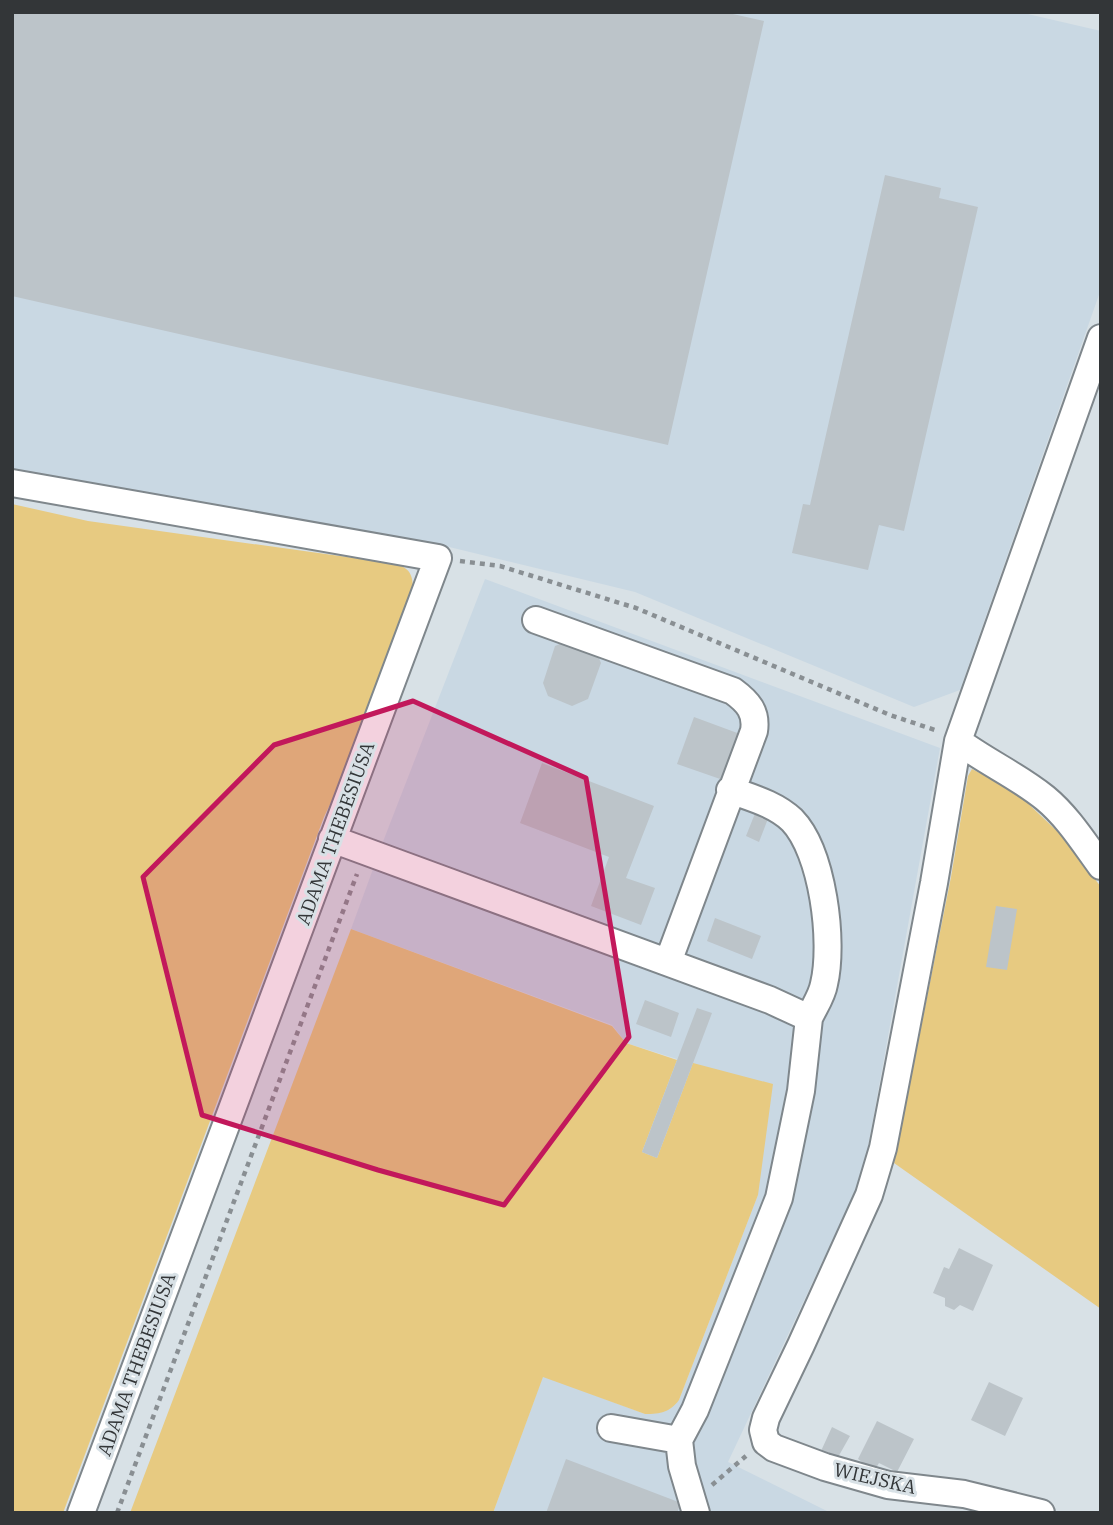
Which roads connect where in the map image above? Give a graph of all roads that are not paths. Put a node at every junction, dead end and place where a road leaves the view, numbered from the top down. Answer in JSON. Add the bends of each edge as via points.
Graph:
{"nodes":[{"id":1,"x":1101,"y":338,"type":"edge"},
{"id":2,"x":12,"y":483,"type":"edge"},
{"id":3,"x":536,"y":620,"type":"dead end"},
{"id":4,"x":958,"y":741,"type":"junction"},
{"id":5,"x":730,"y":790,"type":"junction"},
{"id":6,"x":332,"y":839,"type":"junction"},
{"id":7,"x":1101,"y":866,"type":"edge"},
{"id":8,"x":668,"y":962,"type":"junction"},
{"id":9,"x":809,"y":1018,"type":"junction"},
{"id":10,"x":611,"y":1428,"type":"dead end"},
{"id":11,"x":679,"y":1440,"type":"junction"},
{"id":12,"x":695,"y":1508,"type":"edge"},
{"id":13,"x":81,"y":1513,"type":"edge"},
{"id":14,"x":1041,"y":1513,"type":"edge"}],
"edges":[{"from":1,"to":4,"type":"street"},
{"from":2,"to":6,"type":"street","name":"ADAMA THEBESIUSA","via":[[438,558]]},
{"from":3,"to":5,"type":"street","via":[[733,691],[743,699],[752,710],[754,731]]},
{"from":4,"to":7,"type":"street","via":[[1048,800]]},
{"from":4,"to":14,"type":"street","name":"WIEJSKA","via":[[883,1148],[869,1195],[766,1418],[765,1436],[774,1448],[888,1485],[964,1494]]},
{"from":5,"to":8,"type":"street"},
{"from":5,"to":9,"type":"street","via":[[776,808],[794,822],[810,850],[825,896],[828,957],[824,986]]},
{"from":6,"to":8,"type":"street"},
{"from":6,"to":13,"type":"street","name":"ADAMA THEBESIUSA"},
{"from":8,"to":9,"type":"street"},
{"from":9,"to":11,"type":"street","via":[[803,1082],[779,1198]]},
{"from":10,"to":11,"type":"street"},
{"from":11,"to":12,"type":"street"}]}
